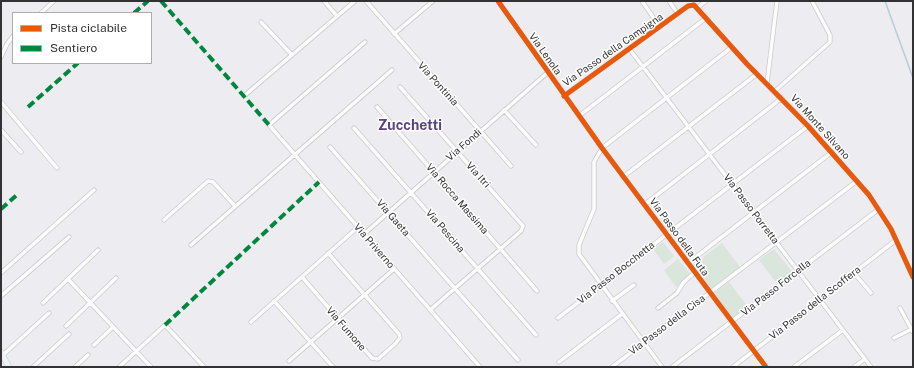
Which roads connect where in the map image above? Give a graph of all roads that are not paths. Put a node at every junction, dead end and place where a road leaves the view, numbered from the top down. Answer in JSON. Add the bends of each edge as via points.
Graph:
{"nodes":[{"id":1,"x":54,"y":1,"type":"edge"},
{"id":2,"x":324,"y":1,"type":"edge"},
{"id":3,"x":355,"y":1,"type":"edge"},
{"id":4,"x":366,"y":1,"type":"edge"},
{"id":5,"x":433,"y":1,"type":"edge"},
{"id":6,"x":498,"y":1,"type":"edge"},
{"id":7,"x":642,"y":1,"type":"edge"},
{"id":8,"x":669,"y":1,"type":"edge"},
{"id":9,"x":706,"y":1,"type":"edge"},
{"id":10,"x":777,"y":1,"type":"edge"},
{"id":11,"x":812,"y":1,"type":"edge"},
{"id":12,"x":692,"y":5,"type":"joint"},
{"id":13,"x":697,"y":8,"type":"junction"},
{"id":14,"x":42,"y":12,"type":"edge"},
{"id":15,"x":678,"y":14,"type":"junction"},
{"id":16,"x":337,"y":16,"type":"junction"},
{"id":17,"x":706,"y":18,"type":"junction"},
{"id":18,"x":262,"y":22,"type":"dead end"},
{"id":19,"x":660,"y":27,"type":"junction"},
{"id":20,"x":394,"y":34,"type":"junction"},
{"id":21,"x":12,"y":37,"type":"edge"},
{"id":22,"x":365,"y":42,"type":"dead end"},
{"id":23,"x":732,"y":47,"type":"junction"},
{"id":24,"x":631,"y":51,"type":"dead end"},
{"id":25,"x":292,"y":55,"type":"junction"},
{"id":26,"x":1,"y":57,"type":"edge"},
{"id":27,"x":643,"y":67,"type":"junction"},
{"id":28,"x":392,"y":70,"type":"dead end"},
{"id":29,"x":547,"y":73,"type":"junction"},
{"id":30,"x":757,"y":74,"type":"junction"},
{"id":31,"x":767,"y":83,"type":"junction"},
{"id":32,"x":400,"y":87,"type":"dead end"},
{"id":33,"x":775,"y":91,"type":"junction"},
{"id":34,"x":244,"y":96,"type":"dead end"},
{"id":35,"x":564,"y":96,"type":"junction"},
{"id":36,"x":666,"y":98,"type":"junction"},
{"id":37,"x":782,"y":98,"type":"junction"},
{"id":38,"x":1,"y":102,"type":"edge"},
{"id":39,"x":377,"y":107,"type":"dead end"},
{"id":40,"x":504,"y":110,"type":"junction"},
{"id":41,"x":579,"y":116,"type":"junction"},
{"id":42,"x":688,"y":126,"type":"junction"},
{"id":43,"x":808,"y":126,"type":"junction"},
{"id":44,"x":354,"y":128,"type":"dead end"},
{"id":45,"x":1,"y":130,"type":"edge"},
{"id":46,"x":480,"y":131,"type":"junction"},
{"id":47,"x":536,"y":145,"type":"dead end"},
{"id":48,"x":330,"y":147,"type":"dead end"},
{"id":49,"x":602,"y":148,"type":"junction"},
{"id":50,"x":21,"y":152,"type":"dead end"},
{"id":51,"x":457,"y":152,"type":"junction"},
{"id":52,"x":832,"y":152,"type":"junction"},
{"id":53,"x":294,"y":154,"type":"junction"},
{"id":54,"x":709,"y":154,"type":"junction"},
{"id":55,"x":511,"y":166,"type":"dead end"},
{"id":56,"x":57,"y":168,"type":"dead end"},
{"id":57,"x":434,"y":172,"type":"junction"},
{"id":58,"x":623,"y":177,"type":"junction"},
{"id":59,"x":857,"y":181,"type":"junction"},
{"id":60,"x":732,"y":185,"type":"junction"},
{"id":61,"x":94,"y":190,"type":"dead end"},
{"id":62,"x":411,"y":193,"type":"junction"},
{"id":63,"x":644,"y":205,"type":"junction"},
{"id":64,"x":236,"y":206,"type":"junction"},
{"id":65,"x":879,"y":208,"type":"junction"},
{"id":66,"x":753,"y":212,"type":"junction"},
{"id":67,"x":388,"y":213,"type":"junction"},
{"id":68,"x":164,"y":220,"type":"dead end"},
{"id":69,"x":358,"y":227,"type":"junction"},
{"id":70,"x":364,"y":234,"type":"junction"},
{"id":71,"x":666,"y":234,"type":"junction"},
{"id":72,"x":69,"y":237,"type":"dead end"},
{"id":73,"x":896,"y":240,"type":"junction"},
{"id":74,"x":776,"y":243,"type":"junction"},
{"id":75,"x":191,"y":245,"type":"dead end"},
{"id":76,"x":500,"y":249,"type":"junction"},
{"id":77,"x":98,"y":250,"type":"dead end"},
{"id":78,"x":328,"y":253,"type":"junction"},
{"id":79,"x":688,"y":264,"type":"junction"},
{"id":80,"x":394,"y":269,"type":"junction"},
{"id":81,"x":478,"y":269,"type":"junction"},
{"id":82,"x":798,"y":271,"type":"junction"},
{"id":83,"x":1,"y":273,"type":"edge"},
{"id":84,"x":694,"y":273,"type":"junction"},
{"id":85,"x":854,"y":273,"type":"junction"},
{"id":86,"x":913,"y":276,"type":"edge"},
{"id":87,"x":302,"y":277,"type":"junction"},
{"id":88,"x":116,"y":278,"type":"dead end"},
{"id":89,"x":68,"y":279,"type":"junction"},
{"id":90,"x":600,"y":285,"type":"junction"},
{"id":91,"x":634,"y":285,"type":"dead end"},
{"id":92,"x":455,"y":289,"type":"junction"},
{"id":93,"x":537,"y":291,"type":"dead end"},
{"id":94,"x":871,"y":293,"type":"dead end"},
{"id":95,"x":710,"y":294,"type":"junction"},
{"id":96,"x":364,"y":295,"type":"junction"},
{"id":97,"x":1,"y":296,"type":"edge"},
{"id":98,"x":820,"y":300,"type":"junction"},
{"id":99,"x":274,"y":301,"type":"junction"},
{"id":100,"x":612,"y":301,"type":"junction"},
{"id":101,"x":43,"y":303,"type":"dead end"},
{"id":102,"x":90,"y":303,"type":"junction"},
{"id":103,"x":658,"y":308,"type":"dead end"},
{"id":104,"x":900,"y":308,"type":"dead end"},
{"id":105,"x":430,"y":310,"type":"junction"},
{"id":106,"x":49,"y":313,"type":"dead end"},
{"id":107,"x":622,"y":314,"type":"junction"},
{"id":108,"x":338,"y":318,"type":"junction"},
{"id":109,"x":558,"y":318,"type":"dead end"},
{"id":110,"x":251,"y":322,"type":"dead end"},
{"id":111,"x":732,"y":322,"type":"junction"},
{"id":112,"x":66,"y":326,"type":"dead end"},
{"id":113,"x":113,"y":327,"type":"junction"},
{"id":114,"x":842,"y":330,"type":"junction"},
{"id":115,"x":912,"y":331,"type":"edge"},
{"id":116,"x":68,"y":334,"type":"dead end"},
{"id":117,"x":536,"y":335,"type":"dead end"},
{"id":118,"x":894,"y":338,"type":"dead end"},
{"id":119,"x":311,"y":342,"type":"junction"},
{"id":120,"x":643,"y":342,"type":"junction"},
{"id":121,"x":94,"y":345,"type":"dead end"},
{"id":122,"x":136,"y":351,"type":"junction"},
{"id":123,"x":754,"y":351,"type":"junction"},
{"id":124,"x":2,"y":354,"type":"edge"},
{"id":125,"x":88,"y":355,"type":"dead end"},
{"id":126,"x":865,"y":359,"type":"junction"},
{"id":127,"x":518,"y":360,"type":"dead end"},
{"id":128,"x":289,"y":361,"type":"dead end"},
{"id":129,"x":559,"y":362,"type":"dead end"},
{"id":130,"x":9,"y":367,"type":"edge"},
{"id":131,"x":33,"y":367,"type":"edge"},
{"id":132,"x":75,"y":367,"type":"edge"},
{"id":133,"x":119,"y":367,"type":"edge"},
{"id":134,"x":150,"y":367,"type":"edge"},
{"id":135,"x":204,"y":367,"type":"edge"},
{"id":136,"x":333,"y":367,"type":"edge"},
{"id":137,"x":480,"y":367,"type":"edge"},
{"id":138,"x":612,"y":367,"type":"edge"},
{"id":139,"x":662,"y":367,"type":"edge"},
{"id":140,"x":672,"y":367,"type":"edge"},
{"id":141,"x":733,"y":367,"type":"edge"},
{"id":142,"x":766,"y":367,"type":"edge"},
{"id":143,"x":794,"y":367,"type":"edge"},
{"id":144,"x":854,"y":367,"type":"edge"},
{"id":145,"x":871,"y":367,"type":"edge"}],
"edges":[{"from":1,"to":14,"type":"street"},
{"from":2,"to":16,"type":"street"},
{"from":3,"to":16,"type":"street"},
{"from":4,"to":20,"type":"street","name":"Via Pontinia"},
{"from":5,"to":20,"type":"street"},
{"from":6,"to":29,"type":"street","name":"Via Lenola"},
{"from":7,"to":19,"type":"street"},
{"from":8,"to":15,"type":"street"},
{"from":9,"to":13,"type":"street"},
{"from":10,"to":31,"type":"street"},
{"from":11,"to":33,"type":"street","via":[[830,35],[830,42]]},
{"from":12,"to":13,"type":"street","name":"Via Monte Silvano"},
{"from":12,"to":15,"type":"street","name":"Via Passo della Campigna"},
{"from":13,"to":17,"type":"street","name":"Via Monte Silvano"},
{"from":15,"to":19,"type":"street","name":"Via Passo della Campigna"},
{"from":16,"to":25,"type":"street"},
{"from":17,"to":23,"type":"street","name":"Via Monte Silvano"},
{"from":17,"to":27,"type":"street"},
{"from":18,"to":25,"type":"street"},
{"from":19,"to":35,"type":"street","name":"Via Passo della Campigna"},
{"from":20,"to":46,"type":"street","name":"Via Pontinia"},
{"from":21,"to":26,"type":"street"},
{"from":22,"to":53,"type":"street","name":"Via Priverno","via":[[269,124]]},
{"from":23,"to":30,"type":"street","name":"Via Monte Silvano"},
{"from":23,"to":36,"type":"street"},
{"from":24,"to":27,"type":"street","name":"Via Passo Porretta"},
{"from":25,"to":34,"type":"street"},
{"from":27,"to":36,"type":"street","name":"Via Passo Porretta"},
{"from":27,"to":41,"type":"street"},
{"from":28,"to":53,"type":"street"},
{"from":29,"to":35,"type":"street","name":"Via Lenola"},
{"from":29,"to":40,"type":"street","name":"Via Fondi"},
{"from":30,"to":31,"type":"street","name":"Via Monte Silvano"},
{"from":30,"to":42,"type":"street"},
{"from":31,"to":33,"type":"street","name":"Via Monte Silvano"},
{"from":32,"to":51,"type":"street","name":"Via Itri"},
{"from":33,"to":37,"type":"street","name":"Via Monte Silvano"},
{"from":35,"to":41,"type":"street","name":"Via Lenola"},
{"from":36,"to":42,"type":"street","name":"Via Passo Porretta"},
{"from":36,"to":49,"type":"street"},
{"from":37,"to":43,"type":"street","name":"Via Monte Silvano"},
{"from":37,"to":54,"type":"street"},
{"from":38,"to":56,"type":"street"},
{"from":39,"to":57,"type":"street","name":"Via Rocca Massima"},
{"from":40,"to":46,"type":"street","name":"Via Fondi"},
{"from":40,"to":47,"type":"street"},
{"from":41,"to":49,"type":"street","name":"Via Passo della Futa"},
{"from":42,"to":54,"type":"street","name":"Via Passo Porretta"},
{"from":42,"to":58,"type":"street"},
{"from":43,"to":52,"type":"street","name":"Via Monte Silvano"},
{"from":43,"to":60,"type":"street","name":"Via Passo Bocchetta"},
{"from":44,"to":62,"type":"street","name":"Via Pescina"},
{"from":45,"to":50,"type":"street"},
{"from":46,"to":51,"type":"street","name":"Via Fondi"},
{"from":46,"to":55,"type":"street","name":"Via Pontinia"},
{"from":48,"to":67,"type":"street","name":"Via Gaeta"},
{"from":49,"to":58,"type":"street","name":"Via Passo della Futa"},
{"from":49,"to":90,"type":"street","via":[[595,157],[593,166],[594,211],[578,250],[581,259]]},
{"from":51,"to":57,"type":"street","name":"Via Fondi"},
{"from":51,"to":76,"type":"street","name":"Via Itri","via":[[522,224],[523,228]]},
{"from":52,"to":59,"type":"street","name":"Via Monte Silvano"},
{"from":52,"to":66,"type":"street"},
{"from":53,"to":64,"type":"street"},
{"from":53,"to":69,"type":"street","name":"Via Priverno"},
{"from":54,"to":60,"type":"street","name":"Via Passo Porretta"},
{"from":54,"to":63,"type":"street"},
{"from":57,"to":62,"type":"street","name":"Via Fondi"},
{"from":57,"to":76,"type":"street","name":"Via Rocca Massima"},
{"from":58,"to":63,"type":"street","name":"Via Passo della Futa"},
{"from":59,"to":65,"type":"street","name":"Via Monte Silvano"},
{"from":59,"to":74,"type":"street","name":"Via Passo della Cisa"},
{"from":60,"to":66,"type":"street","name":"Via Passo Porretta"},
{"from":60,"to":71,"type":"street","name":"Via Passo Bocchetta"},
{"from":61,"to":83,"type":"street"},
{"from":62,"to":67,"type":"street","name":"Via Fondi"},
{"from":62,"to":81,"type":"street","name":"Via Pescina"},
{"from":63,"to":71,"type":"street","name":"Via Passo della Futa"},
{"from":64,"to":68,"type":"street","via":[[210,181]]},
{"from":64,"to":75,"type":"street"},
{"from":65,"to":73,"type":"street","name":"Via Monte Silvano"},
{"from":65,"to":82,"type":"street","name":"Via Passo Forcella"},
{"from":66,"to":74,"type":"street","name":"Via Passo Porretta"},
{"from":66,"to":79,"type":"street"},
{"from":67,"to":70,"type":"street","name":"Via Fondi"},
{"from":67,"to":92,"type":"street","name":"Via Gaeta"},
{"from":69,"to":70,"type":"street","name":"Via Priverno"},
{"from":69,"to":78,"type":"street"},
{"from":70,"to":80,"type":"street","name":"Via Priverno"},
{"from":71,"to":79,"type":"street","name":"Via Passo della Futa"},
{"from":71,"to":90,"type":"street","name":"Via Passo Bocchetta"},
{"from":72,"to":97,"type":"street"},
{"from":73,"to":85,"type":"street","name":"Via Passo della Scoffera"},
{"from":73,"to":86,"type":"street","name":"Via Monte Silvano"},
{"from":74,"to":82,"type":"street","name":"Via Passo Porretta"},
{"from":74,"to":95,"type":"street","name":"Via Passo della Cisa"},
{"from":76,"to":81,"type":"street"},
{"from":76,"to":93,"type":"street","name":"Via Rocca Massima"},
{"from":77,"to":89,"type":"street"},
{"from":78,"to":87,"type":"street"},
{"from":78,"to":96,"type":"street","name":"Via Fumone"},
{"from":79,"to":84,"type":"street","name":"Via Passo della Futa"},
{"from":80,"to":96,"type":"street"},
{"from":80,"to":105,"type":"street","name":"Via Priverno"},
{"from":81,"to":92,"type":"street"},
{"from":81,"to":117,"type":"street","name":"Via Pescina"},
{"from":82,"to":98,"type":"street","name":"Via Passo Porretta"},
{"from":82,"to":111,"type":"street","name":"Via Passo Forcella"},
{"from":84,"to":95,"type":"street","name":"Via Passo della Futa"},
{"from":84,"to":103,"type":"street","via":[[683,282],[676,294]]},
{"from":85,"to":94,"type":"street"},
{"from":85,"to":98,"type":"street","name":"Via Passo della Scoffera"},
{"from":87,"to":99,"type":"street"},
{"from":87,"to":108,"type":"street","name":"Via Fumone"},
{"from":88,"to":102,"type":"street"},
{"from":89,"to":101,"type":"street"},
{"from":89,"to":102,"type":"street"},
{"from":90,"to":100,"type":"street"},
{"from":90,"to":109,"type":"street","name":"Via Passo Bocchetta"},
{"from":91,"to":100,"type":"street"},
{"from":92,"to":105,"type":"street"},
{"from":92,"to":127,"type":"street","name":"Via Gaeta"},
{"from":95,"to":111,"type":"street","name":"Via Passo della Futa"},
{"from":95,"to":120,"type":"street","name":"Via Passo della Cisa"},
{"from":96,"to":108,"type":"street"},
{"from":96,"to":108,"type":"street","name":"Via Fumone","via":[[400,335],[395,344],[378,359],[373,359]]},
{"from":98,"to":114,"type":"street","name":"Via Passo Porretta"},
{"from":98,"to":123,"type":"street","name":"Via Passo della Scoffera"},
{"from":99,"to":110,"type":"street"},
{"from":99,"to":119,"type":"street"},
{"from":100,"to":107,"type":"street"},
{"from":102,"to":112,"type":"street"},
{"from":102,"to":113,"type":"street"},
{"from":104,"to":115,"type":"street"},
{"from":105,"to":137,"type":"street","name":"Via Priverno"},
{"from":106,"to":124,"type":"street"},
{"from":107,"to":120,"type":"street"},
{"from":107,"to":129,"type":"street"},
{"from":108,"to":119,"type":"street"},
{"from":111,"to":123,"type":"street","name":"Via Passo della Futa"},
{"from":111,"to":140,"type":"street","name":"Via Passo Forcella"},
{"from":113,"to":121,"type":"street"},
{"from":113,"to":122,"type":"street"},
{"from":114,"to":126,"type":"street","name":"Via Passo Porretta"},
{"from":114,"to":143,"type":"street"},
{"from":115,"to":118,"type":"street"},
{"from":116,"to":131,"type":"street"},
{"from":119,"to":128,"type":"street"},
{"from":119,"to":136,"type":"street"},
{"from":120,"to":138,"type":"street","name":"Via Passo della Cisa"},
{"from":120,"to":139,"type":"street"},
{"from":122,"to":133,"type":"street"},
{"from":122,"to":134,"type":"street"},
{"from":122,"to":135,"type":"street","via":[[165,325]]},
{"from":123,"to":141,"type":"street","name":"Via Passo della Scoffera"},
{"from":123,"to":142,"type":"street","name":"Via Passo della Futa"},
{"from":124,"to":130,"type":"street"},
{"from":125,"to":132,"type":"street"},
{"from":126,"to":144,"type":"street"},
{"from":126,"to":145,"type":"street","name":"Via Passo Porretta"}]}
